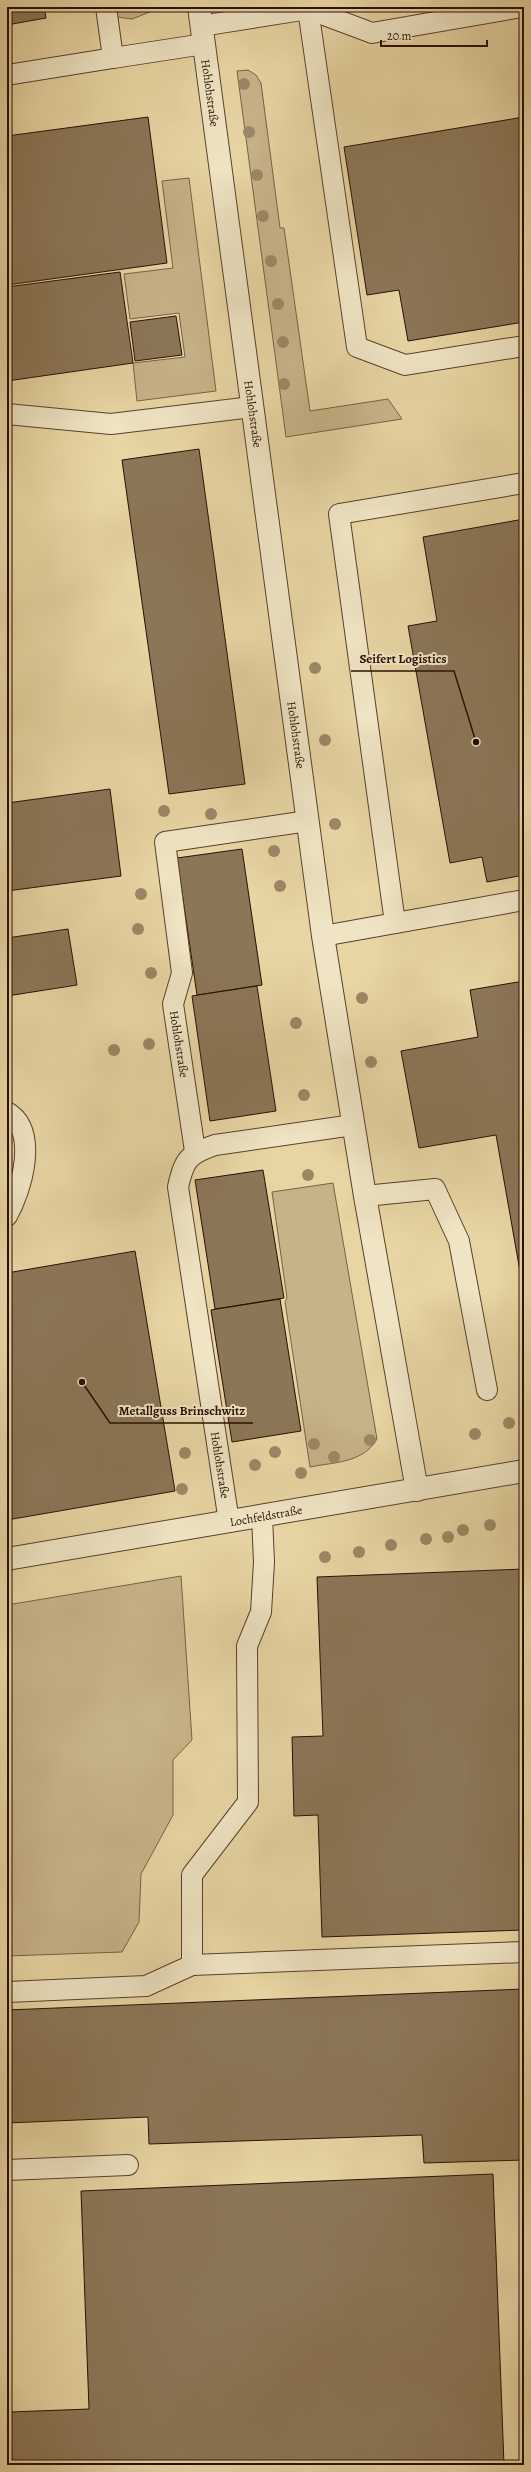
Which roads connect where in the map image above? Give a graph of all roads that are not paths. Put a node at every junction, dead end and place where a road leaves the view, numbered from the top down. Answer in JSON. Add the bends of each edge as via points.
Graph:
{"nodes":[{"id":1,"x":106,"y":7,"type":"edge"},
{"id":2,"x":522,"y":7,"type":"edge"},
{"id":3,"x":310,"y":8,"type":"edge"},
{"id":4,"x":202,"y":26,"type":"edge"},
{"id":5,"x":113,"y":58,"type":"junction"},
{"id":6,"x":7,"y":75,"type":"edge"},
{"id":7,"x":524,"y":346,"type":"edge"},
{"id":8,"x":252,"y":407,"type":"junction"},
{"id":9,"x":7,"y":414,"type":"edge"},
{"id":10,"x":524,"y":483,"type":"edge"},
{"id":11,"x":308,"y":821,"type":"junction"},
{"id":12,"x":524,"y":900,"type":"edge"},
{"id":13,"x":394,"y":923,"type":"junction"},
{"id":14,"x":323,"y":936,"type":"junction"},
{"id":15,"x":7,"y":1112,"type":"edge"},
{"id":16,"x":353,"y":1125,"type":"junction"},
{"id":17,"x":195,"y":1151,"type":"junction"},
{"id":18,"x":365,"y":1196,"type":"junction"},
{"id":19,"x":7,"y":1216,"type":"edge"},
{"id":20,"x":487,"y":1390,"type":"dead end"},
{"id":21,"x":524,"y":1471,"type":"edge"},
{"id":22,"x":417,"y":1490,"type":"junction"},
{"id":23,"x":262,"y":1516,"type":"junction"},
{"id":24,"x":229,"y":1522,"type":"junction"},
{"id":25,"x":7,"y":1559,"type":"edge"},
{"id":26,"x":524,"y":1952,"type":"edge"},
{"id":27,"x":192,"y":1965,"type":"junction"},
{"id":28,"x":7,"y":1992,"type":"edge"},
{"id":29,"x":128,"y":2165,"type":"dead end"},
{"id":30,"x":7,"y":2170,"type":"edge"}],
"edges":[{"from":1,"to":5,"type":"lane"},
{"from":2,"to":3,"type":"lane","via":[[372,33]]},
{"from":3,"to":4,"type":"lane"},
{"from":3,"to":7,"type":"lane","via":[[356,347],[405,365]]},
{"from":4,"to":5,"type":"lane"},
{"from":4,"to":8,"type":"street","name":"Hohlohstraße"},
{"from":5,"to":6,"type":"lane"},
{"from":8,"to":9,"type":"lane","via":[[111,424]]},
{"from":8,"to":11,"type":"street","name":"Hohlohstraße"},
{"from":10,"to":13,"type":"lane","via":[[339,514]]},
{"from":11,"to":14,"type":"street","name":"Hohlohstraße"},
{"from":11,"to":17,"type":"lane","name":"Hohlohstraße","via":[[165,842],[182,973],[173,1004]]},
{"from":12,"to":13,"type":"lane"},
{"from":13,"to":14,"type":"lane"},
{"from":14,"to":16,"type":"street","name":"Hohlohstraße"},
{"from":15,"to":19,"type":"lane","via":[[15,1117],[22,1129],[26,1148],[23,1171]]},
{"from":16,"to":17,"type":"lane","via":[[215,1145]]},
{"from":16,"to":18,"type":"street","name":"Hohlohstraße"},
{"from":17,"to":24,"type":"lane","name":"Hohlohstraße","via":[[183,1165],[178,1187]]},
{"from":18,"to":20,"type":"lane","via":[[435,1189],[459,1241]]},
{"from":18,"to":22,"type":"street","name":"Hohlohstraße"},
{"from":21,"to":22,"type":"street","name":"Lochfeldstraße"},
{"from":22,"to":23,"type":"street","name":"Lochfeldstraße"},
{"from":23,"to":24,"type":"street","name":"Lochfeldstraße"},
{"from":23,"to":27,"type":"lane","via":[[264,1562],[261,1612],[247,1646],[248,1802],[192,1875]]},
{"from":24,"to":25,"type":"street","name":"Lochfeldstraße"},
{"from":26,"to":27,"type":"lane"},
{"from":27,"to":28,"type":"lane","via":[[146,1986]]},
{"from":29,"to":30,"type":"lane"}]}
